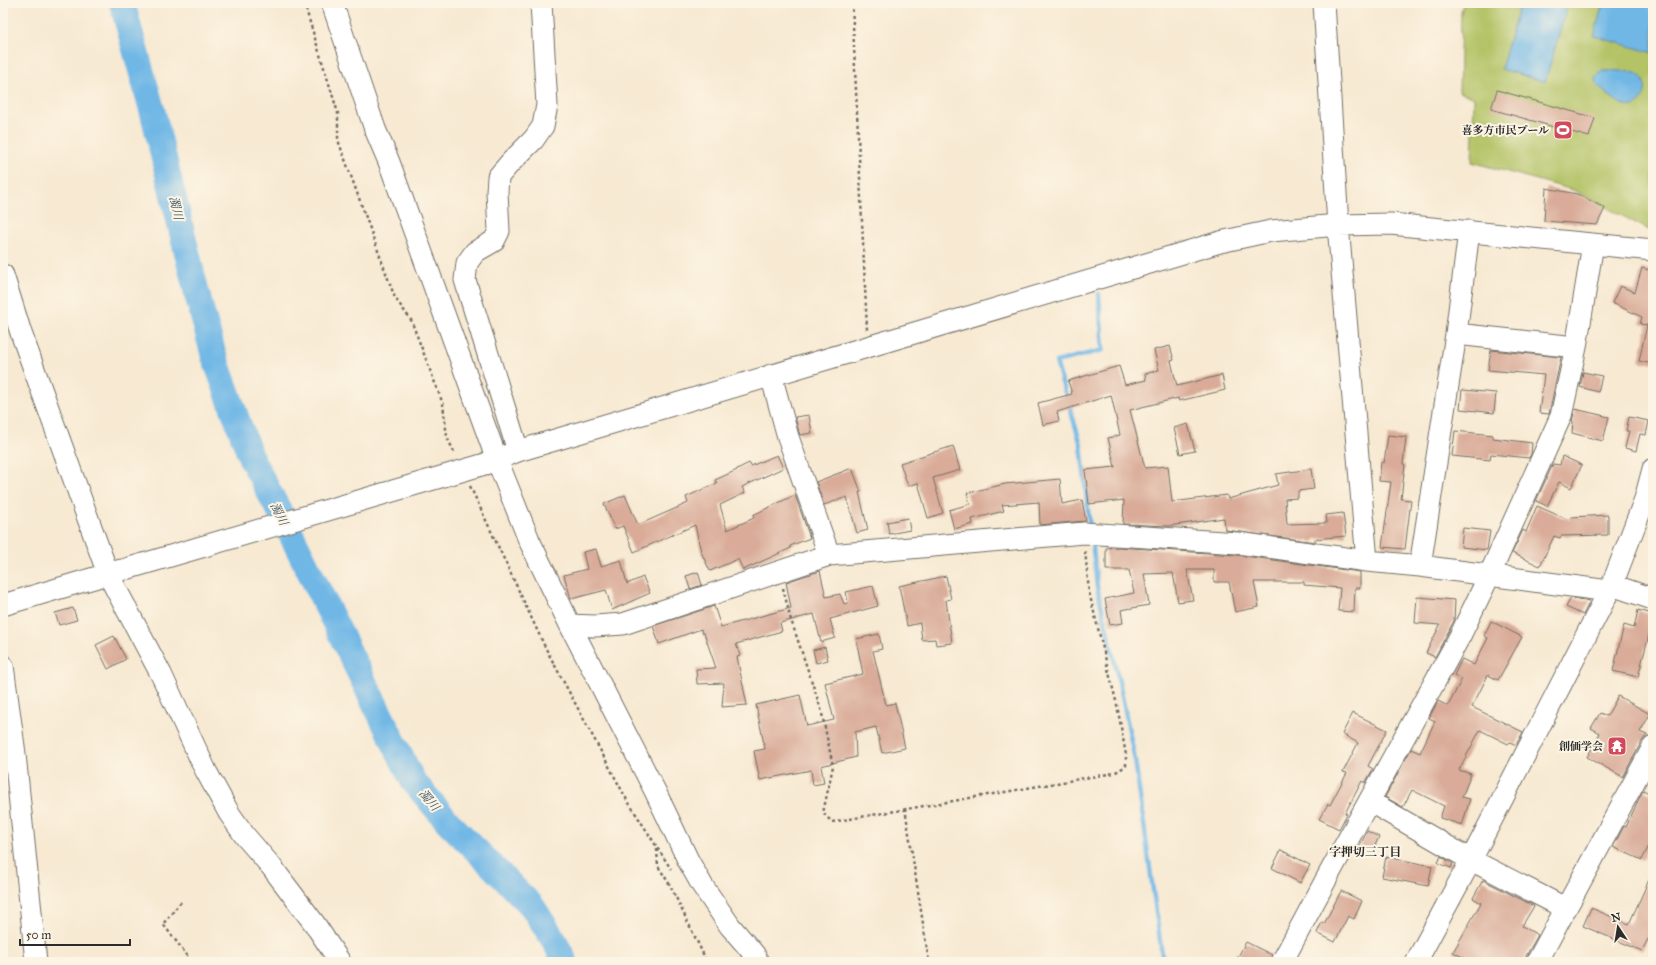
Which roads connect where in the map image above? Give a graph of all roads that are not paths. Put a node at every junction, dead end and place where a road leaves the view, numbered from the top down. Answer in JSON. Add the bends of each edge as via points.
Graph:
{"nodes":[{"id":1,"x":332,"y":3,"type":"edge"},
{"id":2,"x":541,"y":3,"type":"edge"},
{"id":3,"x":1324,"y":3,"type":"edge"},
{"id":4,"x":1338,"y":225,"type":"junction"},
{"id":5,"x":1468,"y":232,"type":"junction"},
{"id":6,"x":1593,"y":244,"type":"junction"},
{"id":7,"x":1653,"y":250,"type":"edge"},
{"id":8,"x":3,"y":275,"type":"edge"},
{"id":9,"x":1456,"y":334,"type":"junction"},
{"id":10,"x":1576,"y":347,"type":"junction"},
{"id":11,"x":771,"y":375,"type":"junction"},
{"id":12,"x":518,"y":451,"type":"junction"},
{"id":13,"x":491,"y":462,"type":"junction"},
{"id":14,"x":1653,"y":469,"type":"edge"},
{"id":15,"x":829,"y":555,"type":"junction"},
{"id":16,"x":1367,"y":561,"type":"junction"},
{"id":17,"x":1420,"y":566,"type":"junction"},
{"id":18,"x":117,"y":572,"type":"junction"},
{"id":19,"x":1489,"y":576,"type":"junction"},
{"id":20,"x":1611,"y":588,"type":"junction"},
{"id":21,"x":1653,"y":598,"type":"edge"},
{"id":22,"x":3,"y":605,"type":"edge"},
{"id":23,"x":570,"y":625,"type":"junction"},
{"id":24,"x":3,"y":666,"type":"edge"},
{"id":25,"x":1653,"y":747,"type":"edge"},
{"id":26,"x":9,"y":755,"type":"edge"},
{"id":27,"x":1369,"y":801,"type":"junction"},
{"id":28,"x":1471,"y":860,"type":"junction"},
{"id":29,"x":1565,"y":908,"type":"junction"},
{"id":30,"x":36,"y":962,"type":"edge"},
{"id":31,"x":340,"y":962,"type":"edge"},
{"id":32,"x":758,"y":962,"type":"edge"},
{"id":33,"x":1282,"y":962,"type":"edge"},
{"id":34,"x":1416,"y":962,"type":"edge"},
{"id":35,"x":1537,"y":962,"type":"edge"}],
"edges":[{"from":1,"to":13,"type":"street"},
{"from":2,"to":12,"type":"street","via":[[547,106],[543,126],[498,177],[499,231],[494,241],[475,252],[466,263],[466,280]]},
{"from":3,"to":4,"type":"street"},
{"from":4,"to":5,"type":"street","via":[[1391,224]]},
{"from":4,"to":11,"type":"street","via":[[1270,231],[1220,242]]},
{"from":4,"to":16,"type":"street"},
{"from":5,"to":6,"type":"street"},
{"from":5,"to":9,"type":"street"},
{"from":6,"to":7,"type":"street"},
{"from":6,"to":10,"type":"street"},
{"from":8,"to":18,"type":"street","via":[[21,333]]},
{"from":9,"to":10,"type":"street"},
{"from":9,"to":17,"type":"street"},
{"from":10,"to":19,"type":"street","via":[[1561,416]]},
{"from":11,"to":12,"type":"street"},
{"from":11,"to":15,"type":"street","via":[[788,437]]},
{"from":12,"to":13,"type":"street"},
{"from":13,"to":18,"type":"street","bridge":true},
{"from":13,"to":23,"type":"street"},
{"from":14,"to":20,"type":"street","via":[[1645,498]]},
{"from":15,"to":16,"type":"street","via":[[1084,533],[1238,543]]},
{"from":15,"to":23,"type":"street","via":[[623,624]]},
{"from":16,"to":17,"type":"street"},
{"from":17,"to":19,"type":"street"},
{"from":18,"to":22,"type":"street"},
{"from":18,"to":31,"type":"street","via":[[206,771],[229,813],[314,922]]},
{"from":19,"to":20,"type":"street"},
{"from":19,"to":27,"type":"street","via":[[1460,636]]},
{"from":20,"to":21,"type":"street"},
{"from":20,"to":28,"type":"street"},
{"from":23,"to":32,"type":"street","via":[[689,862],[730,926]]},
{"from":24,"to":26,"type":"street"},
{"from":25,"to":29,"type":"street"},
{"from":26,"to":30,"type":"street"},
{"from":27,"to":28,"type":"street"},
{"from":27,"to":33,"type":"street"},
{"from":28,"to":29,"type":"street"},
{"from":28,"to":34,"type":"street"},
{"from":29,"to":35,"type":"street"}]}
